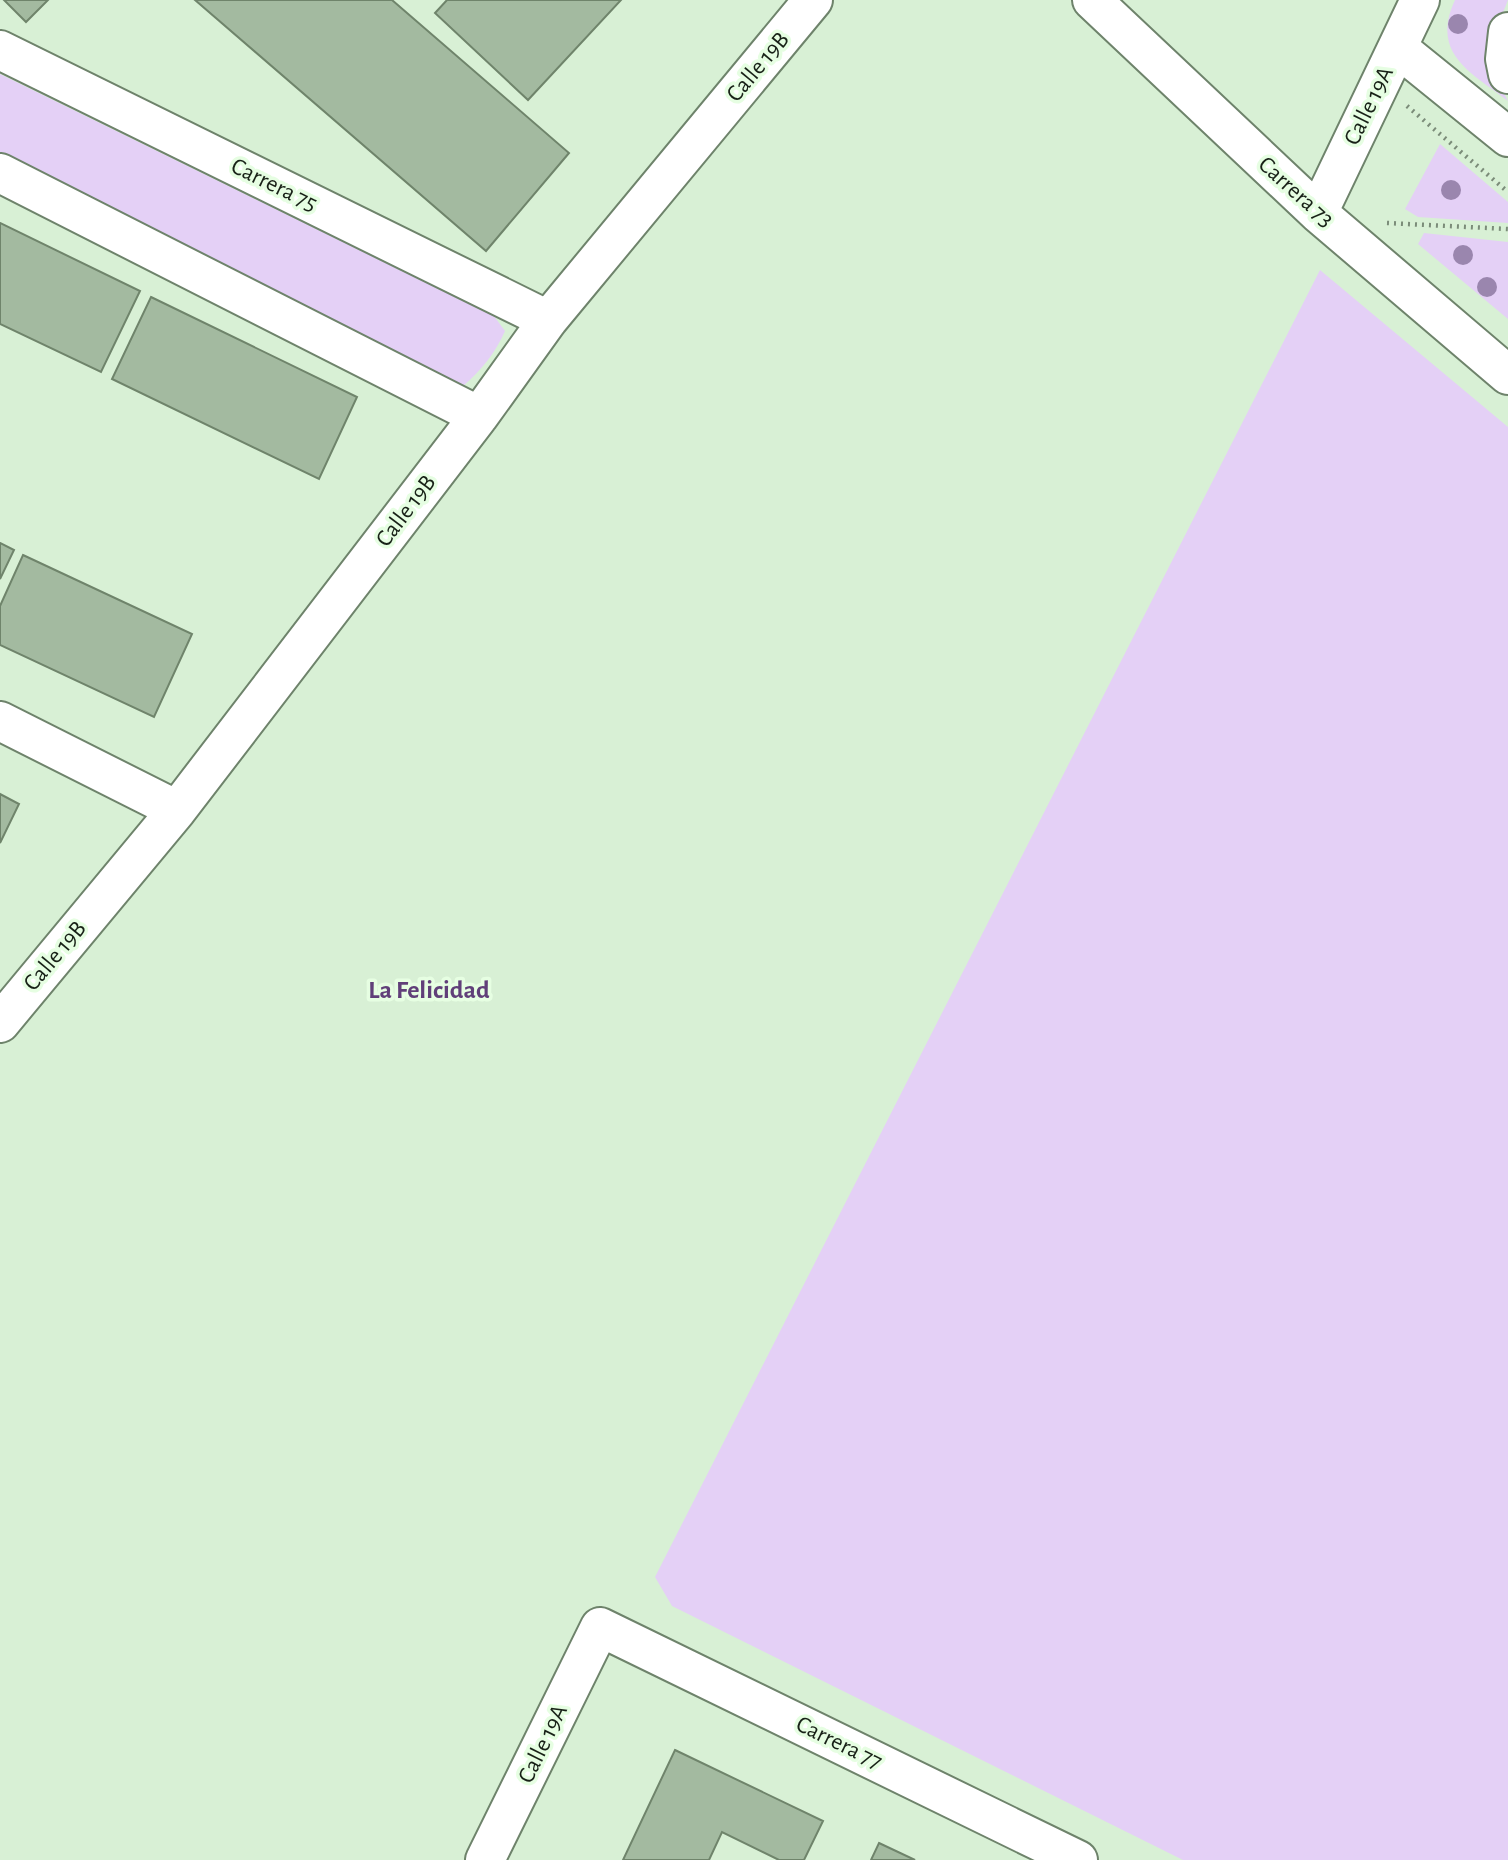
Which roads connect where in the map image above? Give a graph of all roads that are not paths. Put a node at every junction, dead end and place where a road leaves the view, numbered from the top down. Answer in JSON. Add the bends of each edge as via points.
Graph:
{"nodes":[{"id":1,"x":813,"y":0,"type":"edge"},
{"id":2,"x":1092,"y":0,"type":"edge"},
{"id":3,"x":1420,"y":0,"type":"edge"},
{"id":4,"x":1508,"y":32,"type":"edge"},
{"id":5,"x":1398,"y":48,"type":"junction"},
{"id":6,"x":0,"y":50,"type":"edge"},
{"id":7,"x":1508,"y":74,"type":"edge"},
{"id":8,"x":1508,"y":137,"type":"edge"},
{"id":9,"x":0,"y":173,"type":"edge"},
{"id":10,"x":1318,"y":214,"type":"junction"},
{"id":11,"x":548,"y":320,"type":"junction"},
{"id":12,"x":1504,"y":367,"type":"edge"},
{"id":13,"x":479,"y":416,"type":"junction"},
{"id":14,"x":0,"y":721,"type":"edge"},
{"id":15,"x":177,"y":810,"type":"junction"},
{"id":16,"x":0,"y":1023,"type":"edge"},
{"id":17,"x":600,"y":1627,"type":"joint"},
{"id":18,"x":485,"y":1860,"type":"edge"},
{"id":19,"x":1078,"y":1860,"type":"edge"}],
"edges":[{"from":1,"to":11,"type":"street","name":"Calle 19B"},
{"from":2,"to":10,"type":"street","name":"Carrera 73"},
{"from":3,"to":5,"type":"street","name":"Calle 19A"},
{"from":4,"to":7,"type":"street"},
{"from":5,"to":8,"type":"street"},
{"from":5,"to":10,"type":"street","name":"Calle 19A"},
{"from":6,"to":11,"type":"street","name":"Carrera 75"},
{"from":9,"to":13,"type":"street"},
{"from":10,"to":12,"type":"street","name":"Carrera 73"},
{"from":11,"to":13,"type":"street","name":"Calle 19B"},
{"from":13,"to":15,"type":"street","name":"Calle 19B"},
{"from":14,"to":15,"type":"street"},
{"from":15,"to":16,"type":"street","name":"Calle 19B"},
{"from":17,"to":18,"type":"street","name":"Calle 19A"},
{"from":17,"to":19,"type":"street","name":"Carrera 77"}]}
